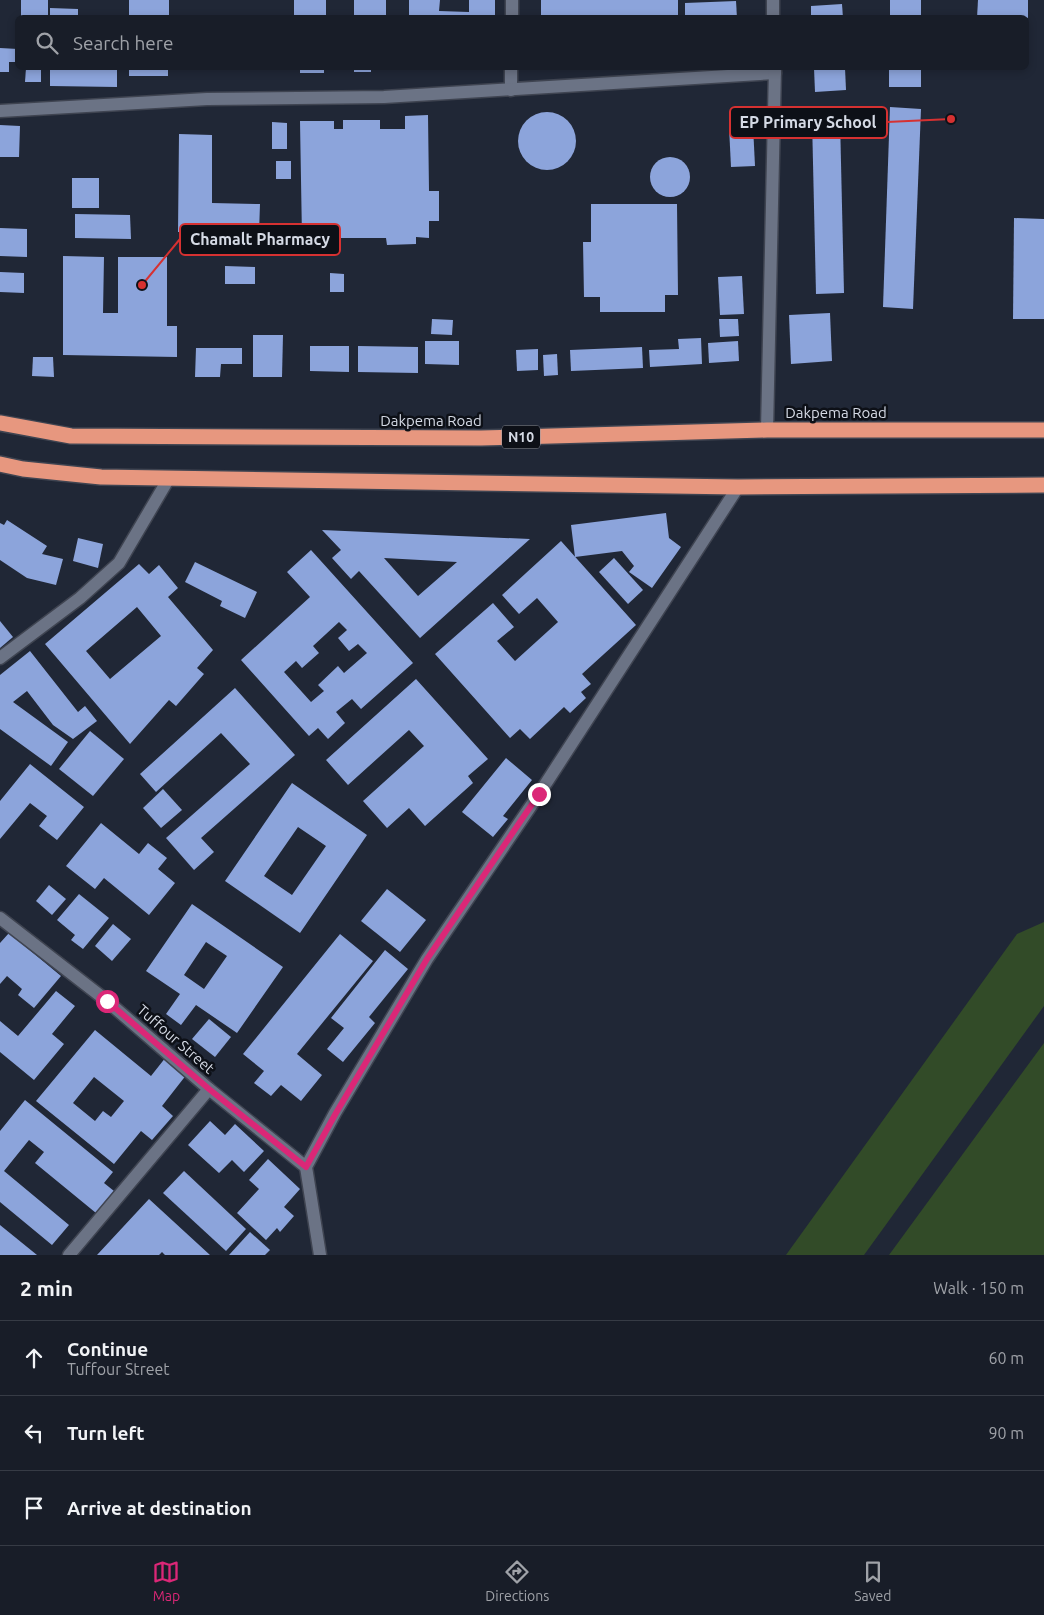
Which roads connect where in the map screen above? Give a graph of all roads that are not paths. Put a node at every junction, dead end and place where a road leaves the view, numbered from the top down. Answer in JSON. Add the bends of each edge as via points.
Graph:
{"nodes":[{"id":1,"x":512,"y":0,"type":"edge"},
{"id":2,"x":773,"y":0,"type":"edge"},
{"id":3,"x":512,"y":15,"type":"edge"},
{"id":4,"x":773,"y":15,"type":"edge"},
{"id":5,"x":511,"y":70,"type":"edge"},
{"id":6,"x":775,"y":70,"type":"edge"},
{"id":7,"x":511,"y":90,"type":"junction"},
{"id":8,"x":0,"y":111,"type":"edge"},
{"id":9,"x":0,"y":422,"type":"edge"},
{"id":10,"x":767,"y":430,"type":"junction"},
{"id":11,"x":1044,"y":430,"type":"edge"},
{"id":12,"x":0,"y":464,"type":"edge"},
{"id":13,"x":169,"y":478,"type":"junction"},
{"id":14,"x":1044,"y":485,"type":"edge"},
{"id":15,"x":738,"y":487,"type":"junction"},
{"id":16,"x":0,"y":658,"type":"edge"},
{"id":17,"x":0,"y":918,"type":"edge"},
{"id":18,"x":209,"y":1089,"type":"junction"},
{"id":19,"x":306,"y":1167,"type":"junction"},
{"id":20,"x":68,"y":1255,"type":"edge"},
{"id":21,"x":320,"y":1255,"type":"edge"}],
"edges":[{"from":1,"to":3,"type":"street"},
{"from":2,"to":4,"type":"street"},
{"from":5,"to":7,"type":"street"},
{"from":6,"to":7,"type":"street"},
{"from":6,"to":10,"type":"street"},
{"from":7,"to":8,"type":"street","via":[[384,97],[207,99]]},
{"from":9,"to":10,"type":"highway","name":"Dakpema Road","number":"N10","via":[[71,436],[481,438]]},
{"from":10,"to":11,"type":"highway","name":"Dakpema Road","number":"N10"},
{"from":12,"to":13,"type":"highway","via":[[101,477]]},
{"from":13,"to":15,"type":"highway"},
{"from":13,"to":16,"type":"street","via":[[119,563],[80,598]]},
{"from":14,"to":15,"type":"highway"},
{"from":15,"to":19,"type":"street","via":[[539,794],[427,959]]},
{"from":17,"to":18,"type":"street","name":"Tuffour Street","via":[[107,1001]]},
{"from":18,"to":19,"type":"street","name":"Tuffour Street"},
{"from":18,"to":20,"type":"street"},
{"from":19,"to":21,"type":"street"}]}
